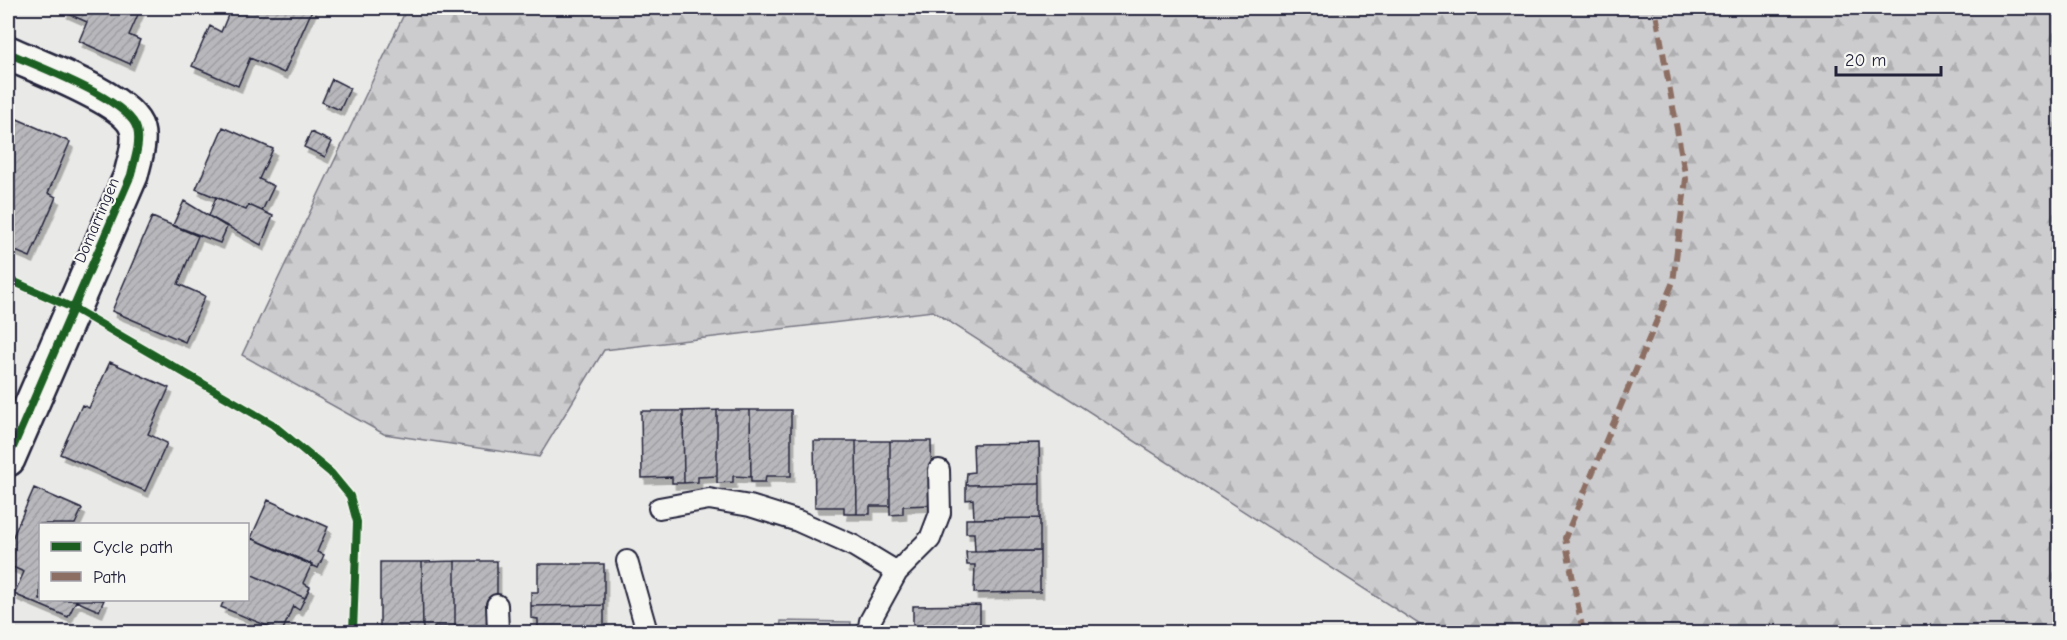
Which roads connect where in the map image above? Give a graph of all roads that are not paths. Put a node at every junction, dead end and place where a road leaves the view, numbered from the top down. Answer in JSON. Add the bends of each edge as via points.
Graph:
{"nodes":[{"id":1,"x":8,"y":53,"type":"edge"},
{"id":2,"x":10,"y":448,"type":"edge"},
{"id":3,"x":939,"y":470,"type":"dead end"},
{"id":4,"x":659,"y":508,"type":"dead end"},
{"id":5,"x":627,"y":561,"type":"dead end"},
{"id":6,"x":897,"y":572,"type":"junction"},
{"id":7,"x":497,"y":605,"type":"dead end"},
{"id":8,"x":498,"y":633,"type":"edge"},
{"id":9,"x":647,"y":633,"type":"edge"},
{"id":10,"x":868,"y":633,"type":"edge"}],
"edges":[{"from":1,"to":2,"type":"street","name":"Domarringen","via":[[117,105],[138,129],[138,147],[130,175]]},
{"from":3,"to":6,"type":"lane","via":[[940,513],[930,539]]},
{"from":4,"to":6,"type":"lane","via":[[708,499],[750,506],[798,521],[854,546]]},
{"from":5,"to":9,"type":"lane"},
{"from":6,"to":10,"type":"lane","via":[[870,621]]},
{"from":7,"to":8,"type":"lane"}]}
